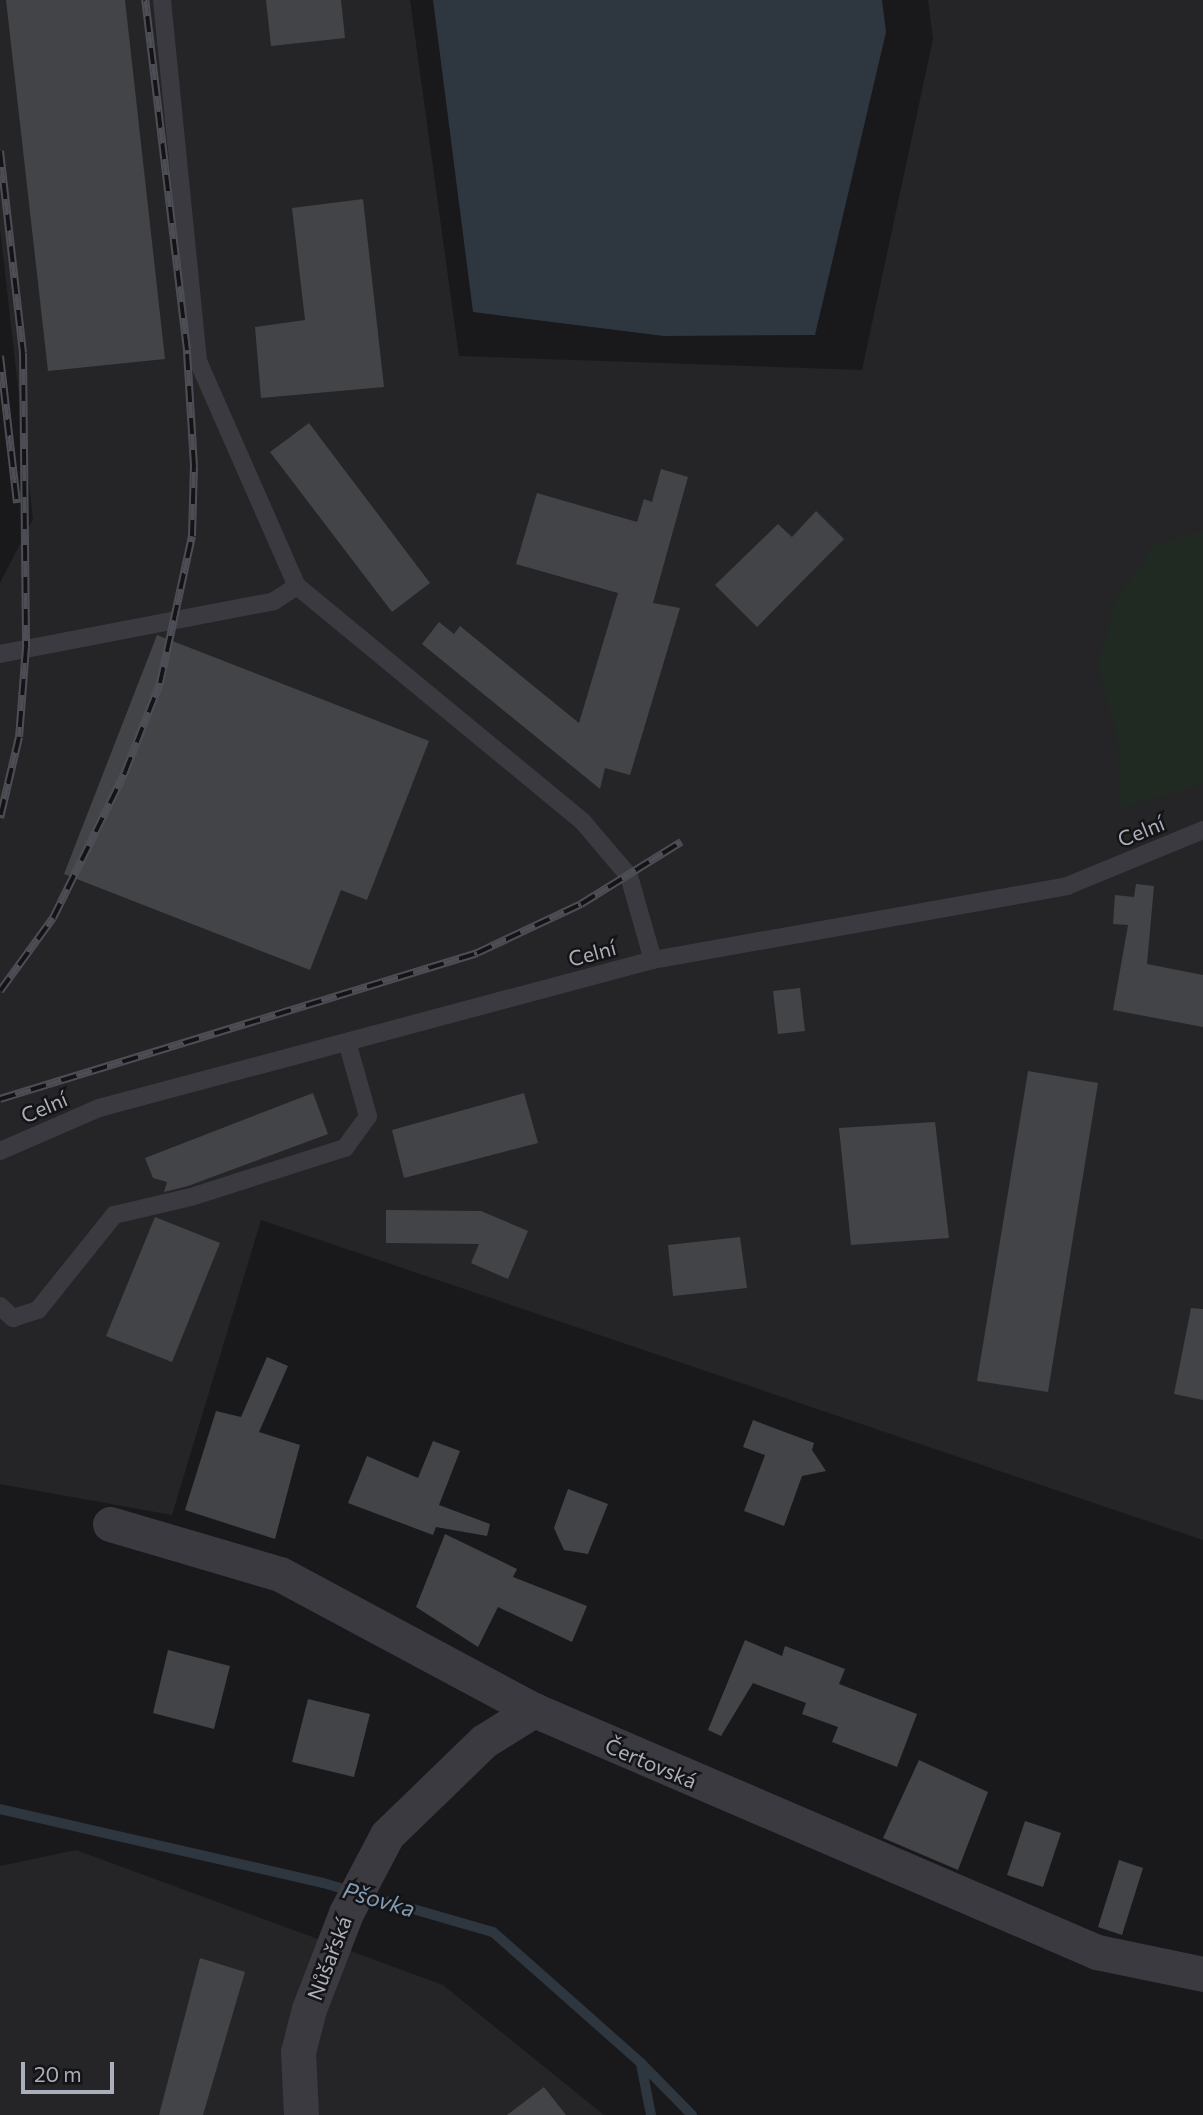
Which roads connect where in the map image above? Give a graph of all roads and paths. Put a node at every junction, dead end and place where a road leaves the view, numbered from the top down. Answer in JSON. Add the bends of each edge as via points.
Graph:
{"nodes":[{"id":1,"x":162,"y":0,"type":"edge"},
{"id":2,"x":297,"y":586,"type":"junction"},
{"id":3,"x":0,"y":653,"type":"edge"},
{"id":4,"x":1203,"y":830,"type":"edge"},
{"id":5,"x":653,"y":960,"type":"junction"},
{"id":6,"x":347,"y":1042,"type":"junction"},
{"id":7,"x":0,"y":1151,"type":"edge"},
{"id":8,"x":0,"y":1306,"type":"edge"},
{"id":9,"x":110,"y":1524,"type":"dead end"},
{"id":10,"x":534,"y":1710,"type":"junction"},
{"id":11,"x":1203,"y":1974,"type":"edge"},
{"id":12,"x":301,"y":2115,"type":"edge"}],
"edges":[{"from":1,"to":2,"type":"lane","via":[[198,361]]},
{"from":2,"to":3,"type":"lane","via":[[274,601]]},
{"from":2,"to":5,"type":"lane","via":[[583,822],[629,876]]},
{"from":4,"to":5,"type":"lane","name":"Celní","via":[[1067,886]]},
{"from":5,"to":6,"type":"lane","name":"Celní"},
{"from":6,"to":7,"type":"lane","name":"Celní","via":[[99,1108]]},
{"from":6,"to":8,"type":"lane","via":[[368,1116],[345,1148],[191,1197],[114,1215],[38,1310],[13,1318]]},
{"from":9,"to":10,"type":"street","name":"Čertovská","via":[[280,1574]]},
{"from":10,"to":11,"type":"street","name":"Čertovská","via":[[1097,1952]]},
{"from":10,"to":12,"type":"street","name":"Nůšařská","via":[[484,1741],[387,1835],[346,1913],[313,1998],[298,2052]]}]}
